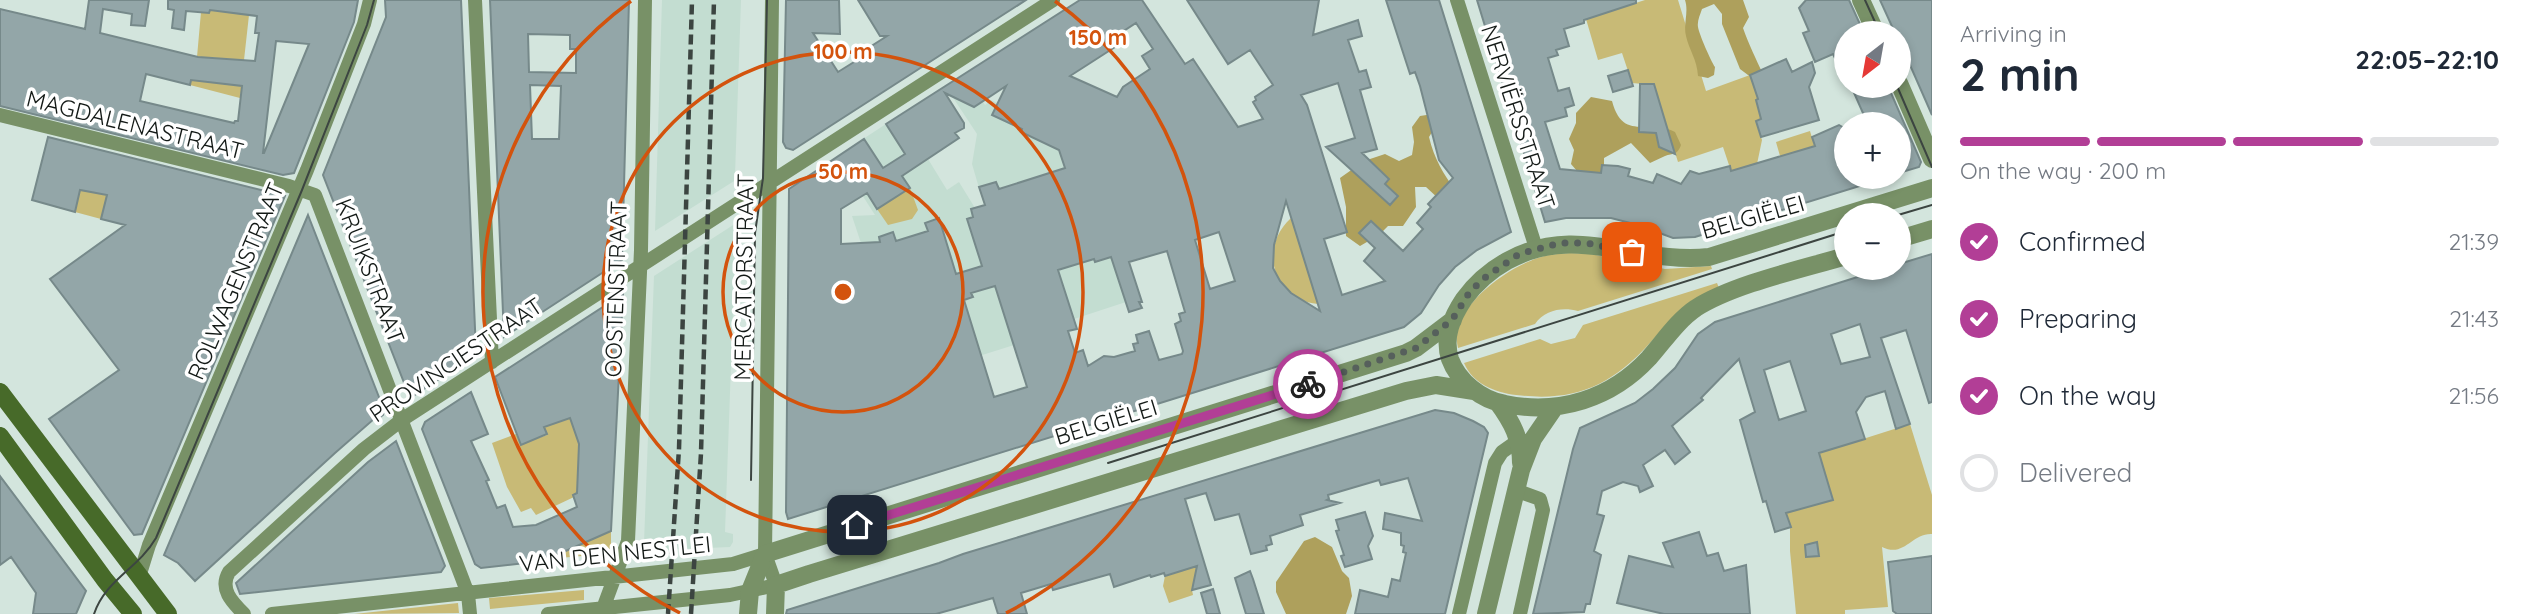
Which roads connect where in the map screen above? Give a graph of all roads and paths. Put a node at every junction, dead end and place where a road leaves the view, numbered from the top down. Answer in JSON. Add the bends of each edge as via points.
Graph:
{"nodes":[{"id":1,"x":370,"y":0,"type":"edge"},
{"id":2,"x":475,"y":0,"type":"edge"},
{"id":3,"x":645,"y":0,"type":"edge"},
{"id":4,"x":772,"y":0,"type":"edge"},
{"id":5,"x":1053,"y":0,"type":"edge"},
{"id":6,"x":1457,"y":0,"type":"edge"},
{"id":7,"x":1861,"y":0,"type":"edge"},
{"id":8,"x":1871,"y":21,"type":"edge"},
{"id":9,"x":1906,"y":98,"type":"edge"},
{"id":10,"x":0,"y":116,"type":"edge"},
{"id":11,"x":1932,"y":159,"type":"edge"},
{"id":12,"x":768,"y":183,"type":"junction"},
{"id":13,"x":1932,"y":188,"type":"edge"},
{"id":14,"x":299,"y":189,"type":"junction"},
{"id":15,"x":1932,"y":229,"type":"edge"},
{"id":16,"x":1911,"y":235,"type":"edge"},
{"id":17,"x":1536,"y":248,"type":"junction"},
{"id":18,"x":1834,"y":260,"type":"edge"},
{"id":19,"x":640,"y":266,"type":"junction"},
{"id":20,"x":1452,"y":320,"type":"junction"},
{"id":21,"x":492,"y":362,"type":"junction"},
{"id":22,"x":1474,"y":391,"type":"junction"},
{"id":23,"x":0,"y":392,"type":"edge"},
{"id":24,"x":1498,"y":403,"type":"junction"},
{"id":25,"x":1555,"y":407,"type":"junction"},
{"id":26,"x":403,"y":419,"type":"junction"},
{"id":27,"x":0,"y":436,"type":"edge"},
{"id":28,"x":1519,"y":440,"type":"junction"},
{"id":29,"x":1521,"y":470,"type":"junction"},
{"id":30,"x":1515,"y":490,"type":"junction"},
{"id":31,"x":765,"y":554,"type":"junction"},
{"id":32,"x":139,"y":577,"type":"junction"},
{"id":33,"x":614,"y":578,"type":"junction"},
{"id":34,"x":776,"y":585,"type":"junction"},
{"id":35,"x":750,"y":591,"type":"junction"},
{"id":36,"x":468,"y":594,"type":"junction"},
{"id":37,"x":602,"y":611,"type":"edge"},
{"id":38,"x":133,"y":614,"type":"edge"},
{"id":39,"x":168,"y":614,"type":"edge"},
{"id":40,"x":244,"y":614,"type":"edge"},
{"id":41,"x":272,"y":614,"type":"edge"},
{"id":42,"x":470,"y":614,"type":"edge"},
{"id":43,"x":548,"y":614,"type":"edge"},
{"id":44,"x":748,"y":614,"type":"edge"},
{"id":45,"x":775,"y":614,"type":"edge"},
{"id":46,"x":1459,"y":614,"type":"edge"},
{"id":47,"x":1486,"y":614,"type":"edge"},
{"id":48,"x":1520,"y":614,"type":"edge"}],
"edges":[{"from":1,"to":14,"type":"street","name":"ROLWAGENSTRAAT"},
{"from":2,"to":21,"type":"street"},
{"from":3,"to":19,"type":"street","name":"OOSTENSTRAAT"},
{"from":4,"to":12,"type":"street","name":"MERCATORSTRAAT"},
{"from":5,"to":12,"type":"street","name":"PROVINCIESTRAAT"},
{"from":6,"to":17,"type":"street","name":"NERVIËRSSTRAAT"},
{"from":7,"to":8,"type":"street"},
{"from":9,"to":11,"type":"street"},
{"from":10,"to":14,"type":"street","name":"MAGDALENASTRAAT"},
{"from":12,"to":19,"type":"street","name":"PROVINCIESTRAAT"},
{"from":12,"to":31,"type":"street","name":"MERCATORSTRAAT"},
{"from":13,"to":17,"type":"street","name":"BELGIËLEI","via":[[1709,257],[1673,259],[1586,243]]},
{"from":14,"to":26,"type":"street","name":"KRUIKSTRAAT","via":[[315,195]]},
{"from":14,"to":32,"type":"street","name":"ROLWAGENSTRAAT"},
{"from":15,"to":16,"type":"street"},
{"from":17,"to":20,"type":"street","name":"BELGIËLEI","via":[[1483,279]]},
{"from":18,"to":25,"type":"street","name":"BELGIËLEI","via":[[1713,299],[1685,317],[1625,380],[1597,396]]},
{"from":19,"to":21,"type":"street","name":"PROVINCIESTRAAT"},
{"from":19,"to":33,"type":"street","name":"OOSTENSTRAAT","via":[[628,541]]},
{"from":20,"to":22,"type":"street","name":"BELGIËLEI","via":[[1447,337],[1449,355]]},
{"from":20,"to":31,"type":"street","name":"BELGIËLEI","via":[[1406,353]]},
{"from":21,"to":26,"type":"street","name":"PROVINCIESTRAAT"},
{"from":22,"to":24,"type":"street","name":"BELGIËLEI"},
{"from":22,"to":34,"type":"street","name":"BELGIËLEI","via":[[1436,385],[1406,391]]},
{"from":23,"to":32,"type":"main road"},
{"from":24,"to":25,"type":"street","name":"BELGIËLEI"},
{"from":24,"to":28,"type":"street"},
{"from":25,"to":29,"type":"street"},
{"from":26,"to":36,"type":"street","name":"KRUIKSTRAAT"},
{"from":26,"to":40,"type":"street","name":"PROVINCIESTRAAT","via":[[229,572],[226,592]]},
{"from":27,"to":38,"type":"main road"},
{"from":28,"to":29,"type":"street"},
{"from":28,"to":46,"type":"street","via":[[1497,457]]},
{"from":29,"to":30,"type":"street"},
{"from":30,"to":47,"type":"street"},
{"from":30,"to":48,"type":"street","via":[[1540,499],[1543,510]]},
{"from":31,"to":33,"type":"street","name":"VAN DEN NESTLEI","via":[[733,564]]},
{"from":31,"to":34,"type":"street","name":"MERCATORSTRAAT"},
{"from":31,"to":35,"type":"street","name":"MERCATORSTRAAT"},
{"from":32,"to":39,"type":"main road"},
{"from":33,"to":36,"type":"street","name":"VAN DEN NESTLEI"},
{"from":33,"to":37,"type":"street","name":"OOSTENSTRAAT"},
{"from":34,"to":35,"type":"street"},
{"from":34,"to":45,"type":"street","name":"MERCATORSTRAAT"},
{"from":35,"to":37,"type":"street"},
{"from":35,"to":44,"type":"street","name":"MERCATORSTRAAT"},
{"from":36,"to":41,"type":"street","name":"VAN DEN NESTLEI"},
{"from":36,"to":42,"type":"street"},
{"from":37,"to":43,"type":"street"}]}
